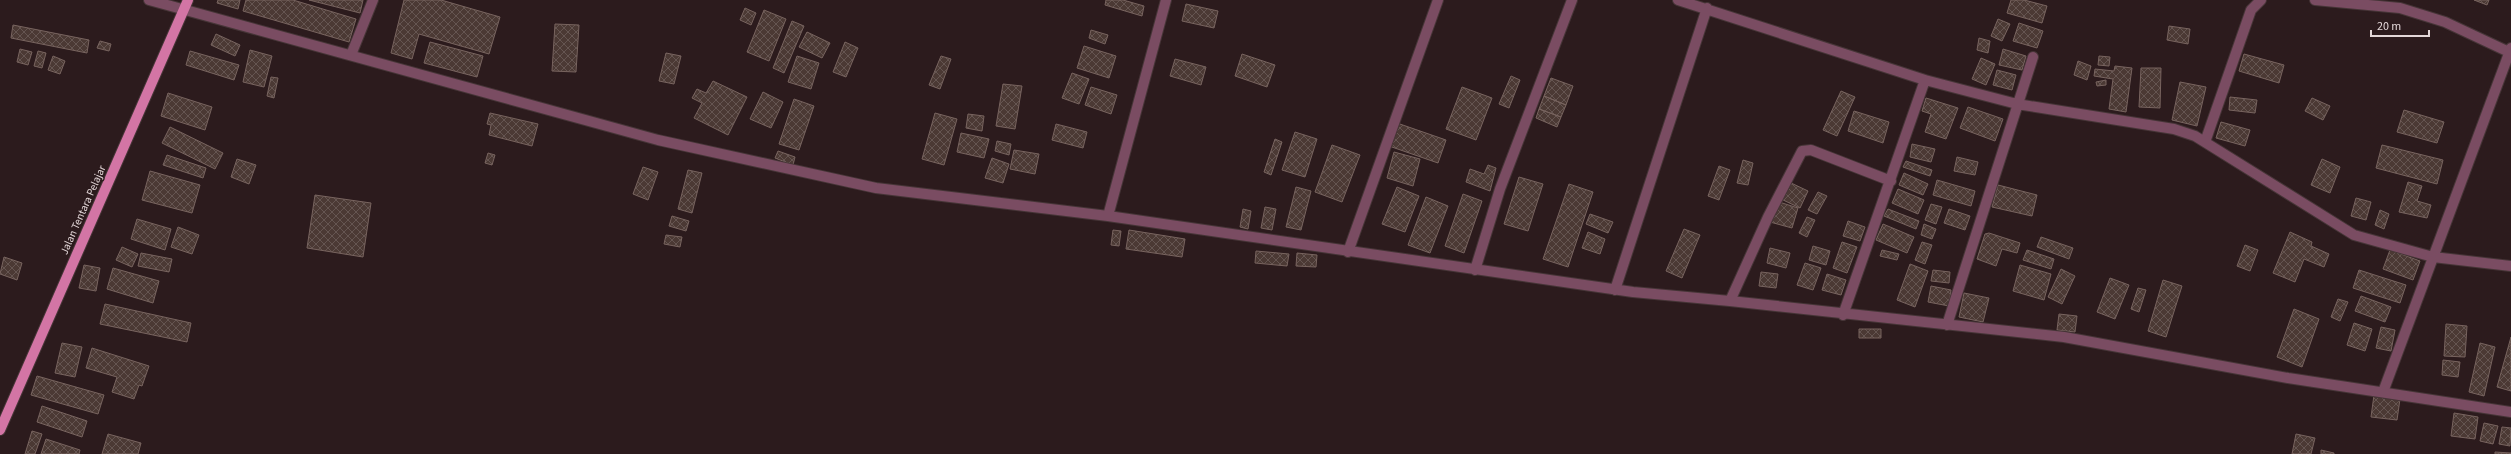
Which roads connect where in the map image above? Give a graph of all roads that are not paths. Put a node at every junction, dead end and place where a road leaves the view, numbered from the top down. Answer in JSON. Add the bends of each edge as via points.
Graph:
{"nodes":[{"id":1,"x":149,"y":0,"type":"edge"},
{"id":2,"x":373,"y":0,"type":"edge"},
{"id":3,"x":1166,"y":0,"type":"edge"},
{"id":4,"x":1438,"y":0,"type":"edge"},
{"id":5,"x":1572,"y":0,"type":"edge"},
{"id":6,"x":1678,"y":0,"type":"edge"},
{"id":7,"x":2261,"y":0,"type":"edge"},
{"id":8,"x":2315,"y":0,"type":"edge"},
{"id":9,"x":186,"y":4,"type":"edge"},
{"id":10,"x":1707,"y":8,"type":"junction"},
{"id":11,"x":2510,"y":50,"type":"edge"},
{"id":12,"x":351,"y":55,"type":"junction"},
{"id":13,"x":2033,"y":57,"type":"dead end"},
{"id":14,"x":1925,"y":80,"type":"junction"},
{"id":15,"x":2017,"y":104,"type":"junction"},
{"id":16,"x":2205,"y":142,"type":"junction"},
{"id":17,"x":1891,"y":181,"type":"junction"},
{"id":18,"x":1108,"y":216,"type":"junction"},
{"id":19,"x":1348,"y":252,"type":"junction"},
{"id":20,"x":2433,"y":257,"type":"junction"},
{"id":21,"x":2511,"y":266,"type":"edge"},
{"id":22,"x":1475,"y":270,"type":"junction"},
{"id":23,"x":1615,"y":290,"type":"junction"},
{"id":24,"x":1730,"y":301,"type":"junction"},
{"id":25,"x":1843,"y":315,"type":"junction"},
{"id":26,"x":1947,"y":325,"type":"junction"},
{"id":27,"x":2383,"y":392,"type":"junction"},
{"id":28,"x":2511,"y":412,"type":"edge"},
{"id":29,"x":0,"y":430,"type":"edge"}],
"edges":[{"from":1,"to":9,"type":"street"},
{"from":2,"to":12,"type":"street"},
{"from":3,"to":18,"type":"street"},
{"from":4,"to":19,"type":"street"},
{"from":5,"to":22,"type":"street","via":[[1500,189]]},
{"from":6,"to":10,"type":"street"},
{"from":7,"to":16,"type":"street","via":[[2250,10]]},
{"from":8,"to":11,"type":"street","via":[[2400,8],[2445,22]]},
{"from":9,"to":12,"type":"street"},
{"from":9,"to":29,"type":"main road","name":"Jalan Tentara Pelajar"},
{"from":10,"to":14,"type":"street"},
{"from":10,"to":23,"type":"street"},
{"from":11,"to":20,"type":"street"},
{"from":12,"to":18,"type":"street","via":[[658,140],[876,188]]},
{"from":13,"to":15,"type":"street"},
{"from":14,"to":15,"type":"street"},
{"from":14,"to":17,"type":"street"},
{"from":15,"to":16,"type":"street","via":[[2174,129]]},
{"from":15,"to":26,"type":"street"},
{"from":16,"to":20,"type":"street","via":[[2354,235]]},
{"from":17,"to":24,"type":"street","via":[[1811,150],[1802,151],[1768,217]]},
{"from":17,"to":25,"type":"street"},
{"from":18,"to":19,"type":"street"},
{"from":19,"to":22,"type":"street"},
{"from":20,"to":21,"type":"street"},
{"from":20,"to":27,"type":"street"},
{"from":22,"to":23,"type":"street"},
{"from":23,"to":24,"type":"street"},
{"from":24,"to":25,"type":"street"},
{"from":25,"to":26,"type":"street"},
{"from":26,"to":27,"type":"street","via":[[2064,337],[2288,378]]},
{"from":27,"to":28,"type":"street"}]}
